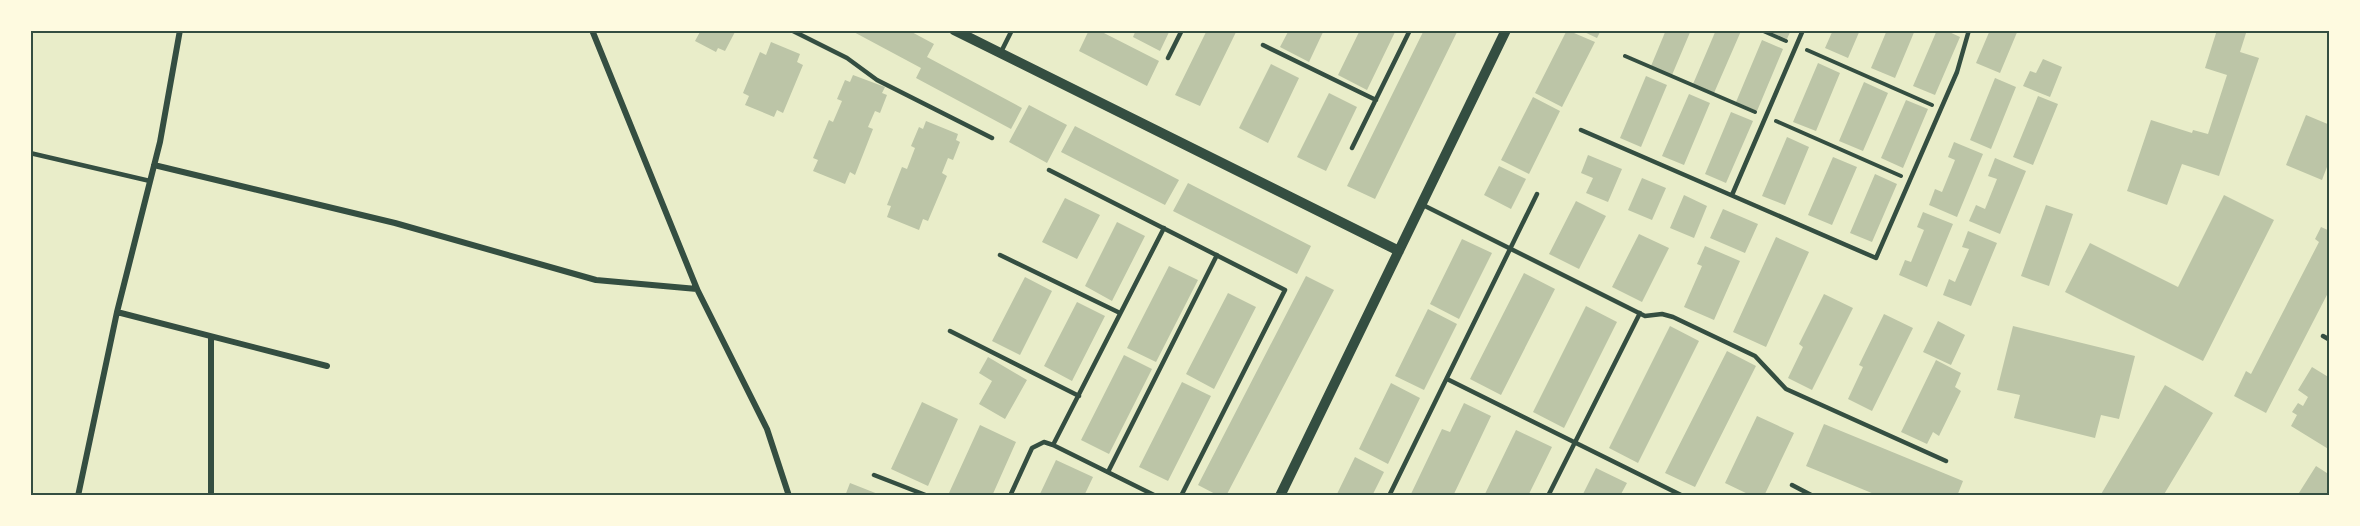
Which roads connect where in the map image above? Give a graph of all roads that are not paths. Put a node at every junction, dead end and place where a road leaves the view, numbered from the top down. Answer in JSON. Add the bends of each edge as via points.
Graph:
{"nodes":[{"id":1,"x":180,"y":30,"type":"edge"},
{"id":2,"x":592,"y":30,"type":"edge"},
{"id":3,"x":791,"y":30,"type":"edge"},
{"id":4,"x":954,"y":30,"type":"edge"},
{"id":5,"x":1012,"y":30,"type":"edge"},
{"id":6,"x":1182,"y":30,"type":"edge"},
{"id":7,"x":1410,"y":30,"type":"edge"},
{"id":8,"x":1506,"y":30,"type":"edge"},
{"id":9,"x":1803,"y":30,"type":"edge"},
{"id":10,"x":1969,"y":30,"type":"edge"},
{"id":11,"x":1263,"y":45,"type":"dead end"},
{"id":12,"x":1000,"y":53,"type":"junction"},
{"id":13,"x":1168,"y":58,"type":"dead end"},
{"id":14,"x":1376,"y":100,"type":"junction"},
{"id":15,"x":1581,"y":130,"type":"dead end"},
{"id":16,"x":992,"y":138,"type":"dead end"},
{"id":17,"x":1352,"y":148,"type":"dead end"},
{"id":18,"x":30,"y":153,"type":"edge"},
{"id":19,"x":154,"y":165,"type":"junction"},
{"id":20,"x":1049,"y":170,"type":"dead end"},
{"id":21,"x":150,"y":181,"type":"junction"},
{"id":22,"x":1537,"y":194,"type":"dead end"},
{"id":23,"x":1732,"y":195,"type":"junction"},
{"id":24,"x":1421,"y":204,"type":"junction"},
{"id":25,"x":1164,"y":228,"type":"junction"},
{"id":26,"x":1510,"y":248,"type":"junction"},
{"id":27,"x":1399,"y":251,"type":"junction"},
{"id":28,"x":1000,"y":255,"type":"dead end"},
{"id":29,"x":1217,"y":255,"type":"junction"},
{"id":30,"x":697,"y":289,"type":"junction"},
{"id":31,"x":117,"y":312,"type":"junction"},
{"id":32,"x":1120,"y":313,"type":"junction"},
{"id":33,"x":1640,"y":313,"type":"junction"},
{"id":34,"x":950,"y":331,"type":"dead end"},
{"id":35,"x":2323,"y":336,"type":"dead end"},
{"id":36,"x":211,"y":337,"type":"junction"},
{"id":37,"x":2330,"y":340,"type":"edge"},
{"id":38,"x":327,"y":366,"type":"dead end"},
{"id":39,"x":1447,"y":379,"type":"junction"},
{"id":40,"x":1079,"y":396,"type":"junction"},
{"id":41,"x":1575,"y":442,"type":"junction"},
{"id":42,"x":1053,"y":446,"type":"junction"},
{"id":43,"x":1946,"y":461,"type":"dead end"},
{"id":44,"x":1108,"y":472,"type":"junction"},
{"id":45,"x":874,"y":475,"type":"dead end"},
{"id":46,"x":1792,"y":485,"type":"dead end"},
{"id":47,"x":78,"y":496,"type":"edge"},
{"id":48,"x":211,"y":496,"type":"edge"},
{"id":49,"x":789,"y":496,"type":"edge"},
{"id":50,"x":928,"y":496,"type":"edge"},
{"id":51,"x":1010,"y":496,"type":"edge"},
{"id":52,"x":1156,"y":496,"type":"edge"},
{"id":53,"x":1181,"y":496,"type":"edge"},
{"id":54,"x":1280,"y":496,"type":"edge"},
{"id":55,"x":1389,"y":496,"type":"edge"},
{"id":56,"x":1548,"y":496,"type":"edge"},
{"id":57,"x":1683,"y":496,"type":"edge"},
{"id":58,"x":1813,"y":496,"type":"edge"}],
"edges":[{"from":1,"to":19,"type":"street"},
{"from":2,"to":30,"type":"street"},
{"from":3,"to":16,"type":"lane","via":[[847,58],[877,80]]},
{"from":4,"to":12,"type":"street"},
{"from":5,"to":12,"type":"lane"},
{"from":6,"to":13,"type":"lane"},
{"from":7,"to":14,"type":"lane"},
{"from":8,"to":24,"type":"street"},
{"from":9,"to":23,"type":"lane"},
{"from":10,"to":23,"type":"lane","via":[[1957,72],[1876,258]]},
{"from":11,"to":14,"type":"lane"},
{"from":12,"to":27,"type":"street"},
{"from":14,"to":17,"type":"lane"},
{"from":15,"to":23,"type":"lane"},
{"from":18,"to":21,"type":"lane"},
{"from":19,"to":21,"type":"street"},
{"from":19,"to":30,"type":"street","via":[[395,223],[596,280]]},
{"from":20,"to":25,"type":"lane"},
{"from":21,"to":31,"type":"street"},
{"from":22,"to":26,"type":"lane"},
{"from":24,"to":26,"type":"lane"},
{"from":24,"to":27,"type":"street"},
{"from":25,"to":29,"type":"lane"},
{"from":25,"to":32,"type":"lane"},
{"from":26,"to":33,"type":"lane"},
{"from":26,"to":39,"type":"lane"},
{"from":27,"to":54,"type":"street"},
{"from":28,"to":32,"type":"lane"},
{"from":29,"to":44,"type":"lane"},
{"from":29,"to":53,"type":"lane","via":[[1286,290]]},
{"from":30,"to":49,"type":"street","via":[[762,420]]},
{"from":31,"to":36,"type":"street"},
{"from":31,"to":47,"type":"street"},
{"from":32,"to":40,"type":"lane"},
{"from":33,"to":41,"type":"lane"},
{"from":33,"to":43,"type":"lane","via":[[1673,316],[1755,356],[1786,389]]},
{"from":34,"to":40,"type":"lane"},
{"from":35,"to":37,"type":"lane"},
{"from":36,"to":38,"type":"street"},
{"from":36,"to":48,"type":"street"},
{"from":39,"to":41,"type":"lane"},
{"from":39,"to":55,"type":"lane"},
{"from":40,"to":42,"type":"lane"},
{"from":41,"to":56,"type":"lane"},
{"from":41,"to":57,"type":"lane"},
{"from":42,"to":44,"type":"lane"},
{"from":42,"to":51,"type":"lane","via":[[1044,442],[1028,452]]},
{"from":44,"to":52,"type":"lane"},
{"from":45,"to":50,"type":"lane"},
{"from":46,"to":58,"type":"lane"}]}
